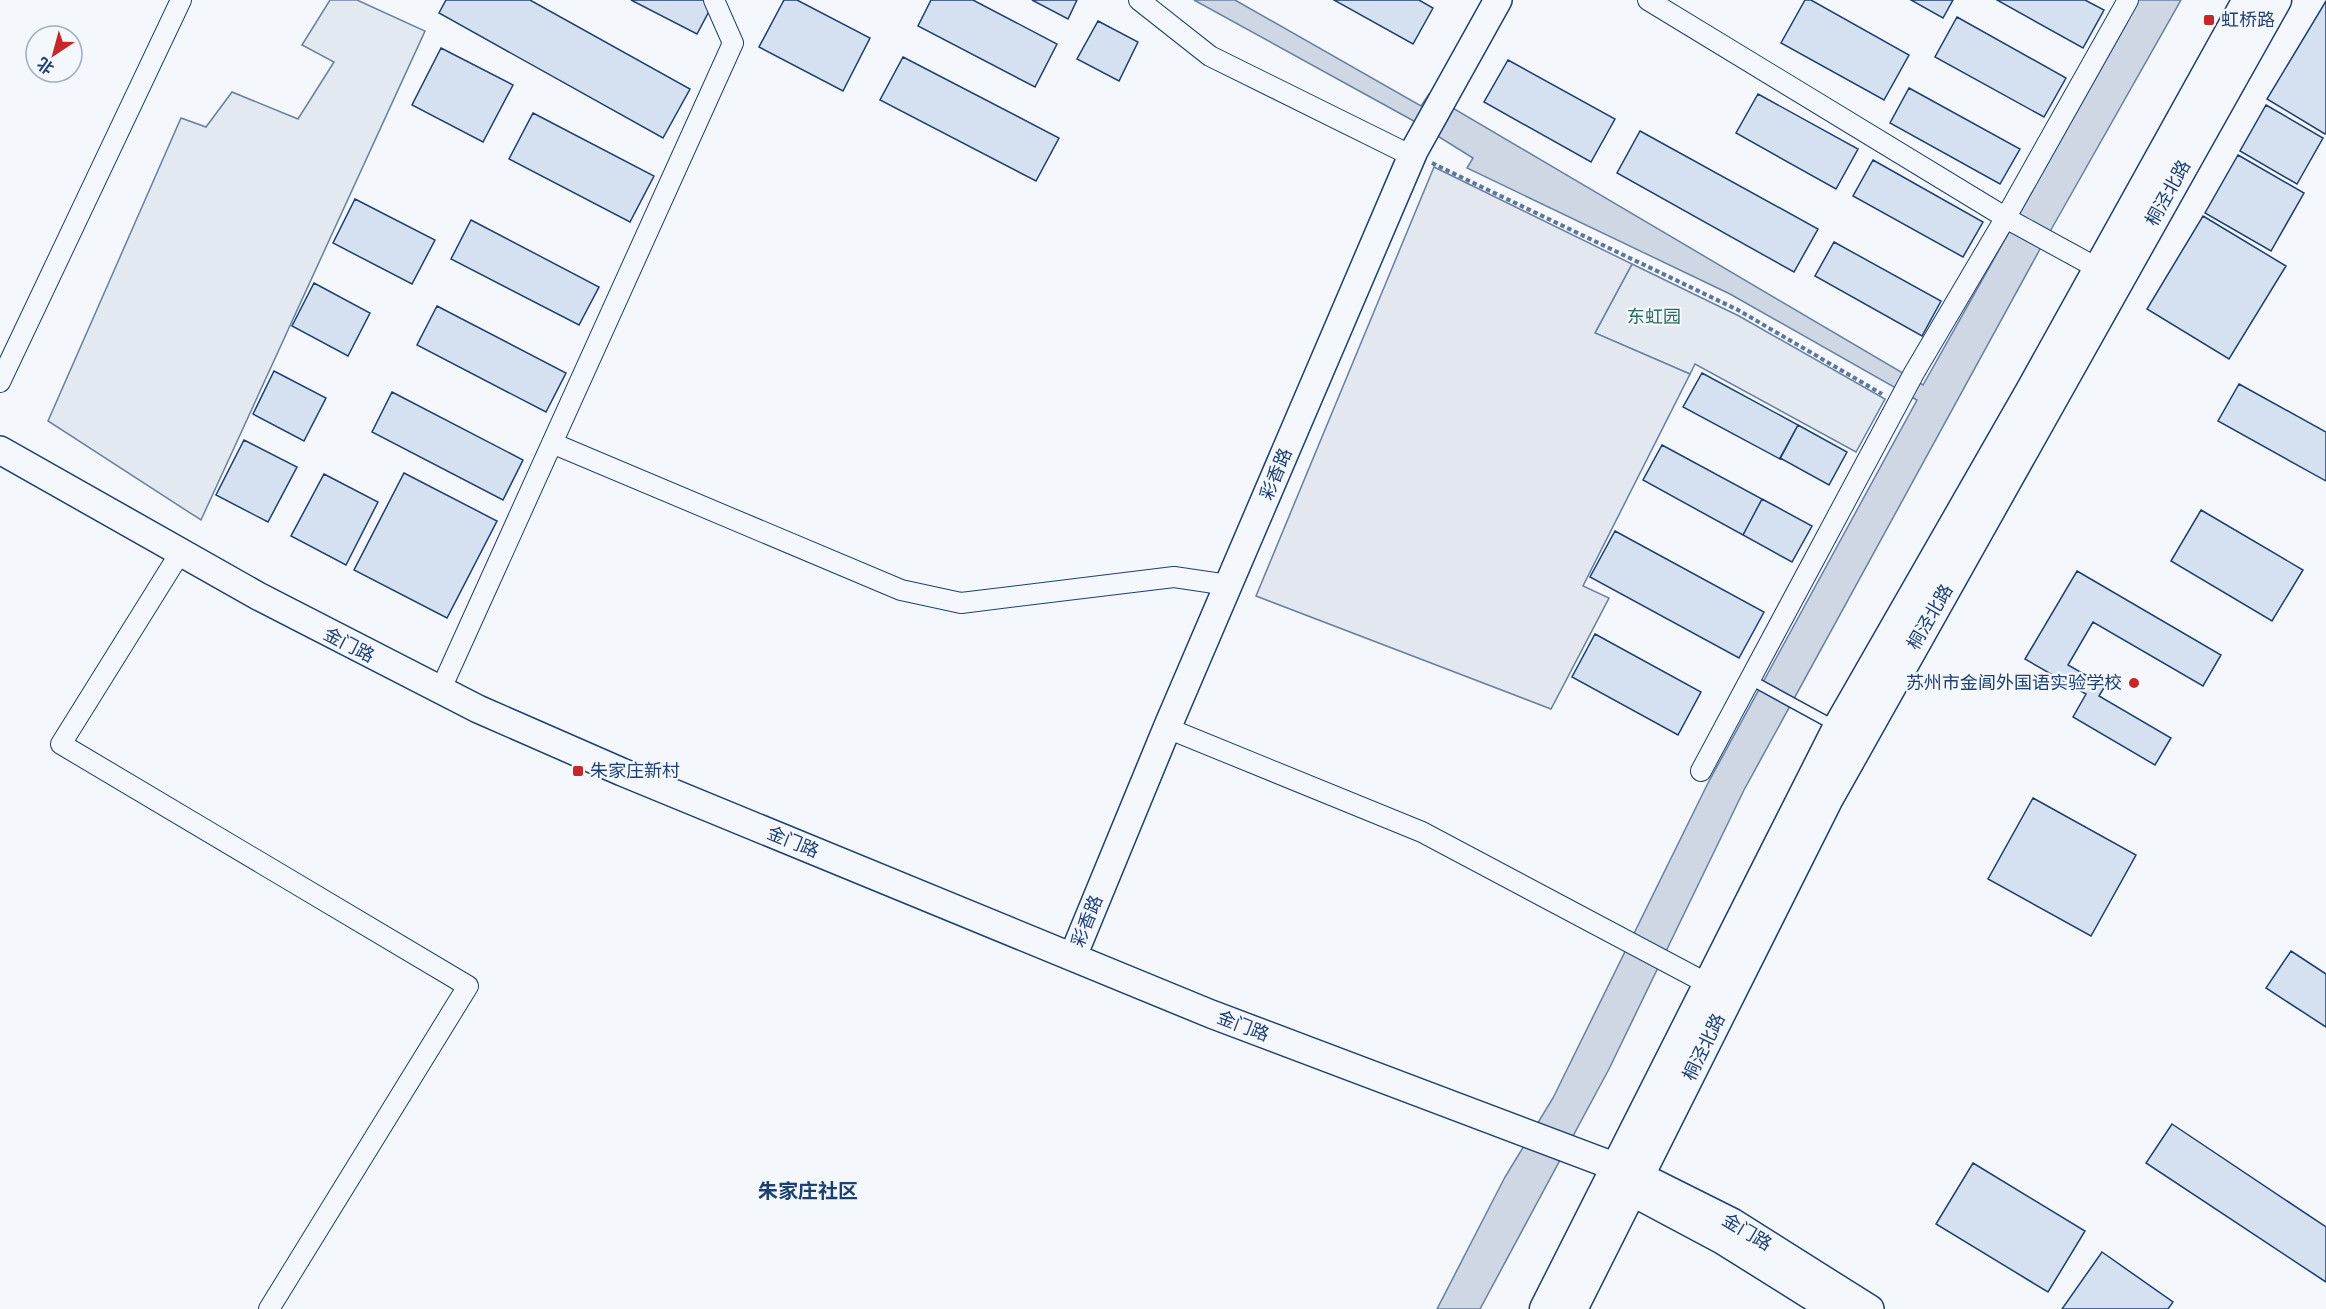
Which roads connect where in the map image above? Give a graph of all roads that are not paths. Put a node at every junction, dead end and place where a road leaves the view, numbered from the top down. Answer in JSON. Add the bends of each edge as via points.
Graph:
{"nodes":[{"id":1,"x":181,"y":0,"type":"edge"},
{"id":2,"x":714,"y":0,"type":"edge"},
{"id":3,"x":1139,"y":0,"type":"edge"},
{"id":4,"x":1498,"y":0,"type":"edge"},
{"id":5,"x":1648,"y":0,"type":"edge"},
{"id":6,"x":2128,"y":0,"type":"edge"},
{"id":7,"x":2248,"y":0,"type":"edge"},
{"id":8,"x":2276,"y":0,"type":"edge"},
{"id":9,"x":1413,"y":154,"type":"junction"},
{"id":10,"x":2010,"y":219,"type":"junction"},
{"id":11,"x":2099,"y":268,"type":"junction"},
{"id":12,"x":0,"y":382,"type":"edge"},
{"id":13,"x":552,"y":443,"type":"junction"},
{"id":14,"x":0,"y":450,"type":"edge"},
{"id":15,"x":180,"y":553,"type":"junction"},
{"id":16,"x":1228,"y":585,"type":"junction"},
{"id":17,"x":1754,"y":681,"type":"junction"},
{"id":18,"x":440,"y":691,"type":"junction"},
{"id":19,"x":1167,"y":728,"type":"junction"},
{"id":20,"x":1838,"y":728,"type":"junction"},
{"id":21,"x":1701,"y":771,"type":"dead end"},
{"id":22,"x":1072,"y":956,"type":"junction"},
{"id":23,"x":1708,"y":984,"type":"junction"},
{"id":24,"x":1630,"y":1178,"type":"junction"},
{"id":25,"x":269,"y":1309,"type":"edge"},
{"id":26,"x":1545,"y":1309,"type":"edge"},
{"id":27,"x":1572,"y":1309,"type":"edge"},
{"id":28,"x":1832,"y":1309,"type":"edge"},
{"id":29,"x":1870,"y":1309,"type":"edge"}],
"edges":[{"from":1,"to":12,"type":"street"},
{"from":2,"to":13,"type":"street","via":[[733,43]]},
{"from":3,"to":9,"type":"street","via":[[1210,56]]},
{"from":4,"to":9,"type":"main road","name":"彩香路"},
{"from":5,"to":10,"type":"street"},
{"from":6,"to":10,"type":"street"},
{"from":7,"to":11,"type":"main road","name":"桐泾北路"},
{"from":8,"to":24,"type":"main road","name":"桐泾北路","via":[[1837,781]]},
{"from":9,"to":16,"type":"main road","name":"彩香路"},
{"from":10,"to":11,"type":"street"},
{"from":10,"to":17,"type":"street","via":[[1914,373]]},
{"from":11,"to":20,"type":"main road","name":"桐泾北路"},
{"from":13,"to":16,"type":"street","via":[[901,590],[961,603],[1174,577]]},
{"from":13,"to":18,"type":"street"},
{"from":14,"to":15,"type":"main road","name":"金门路"},
{"from":15,"to":18,"type":"main road","name":"金门路"},
{"from":15,"to":25,"type":"street","via":[[61,744],[468,986]]},
{"from":16,"to":19,"type":"main road","name":"彩香路"},
{"from":17,"to":20,"type":"lane"},
{"from":17,"to":21,"type":"street"},
{"from":18,"to":22,"type":"main road","name":"金门路","via":[[622,771]]},
{"from":19,"to":22,"type":"main road","name":"彩香路"},
{"from":19,"to":23,"type":"street","via":[[1422,832]]},
{"from":20,"to":23,"type":"main road","name":"桐泾北路"},
{"from":22,"to":24,"type":"main road","name":"金门路","via":[[1271,1038],[1584,1156]]},
{"from":23,"to":24,"type":"main road","name":"桐泾北路"},
{"from":24,"to":26,"type":"main road","name":"桐泾北路"},
{"from":24,"to":27,"type":"main road","name":"桐泾北路"},
{"from":24,"to":28,"type":"main road","name":"金门路"},
{"from":24,"to":29,"type":"main road","name":"金门路","via":[[1732,1222]]}]}
